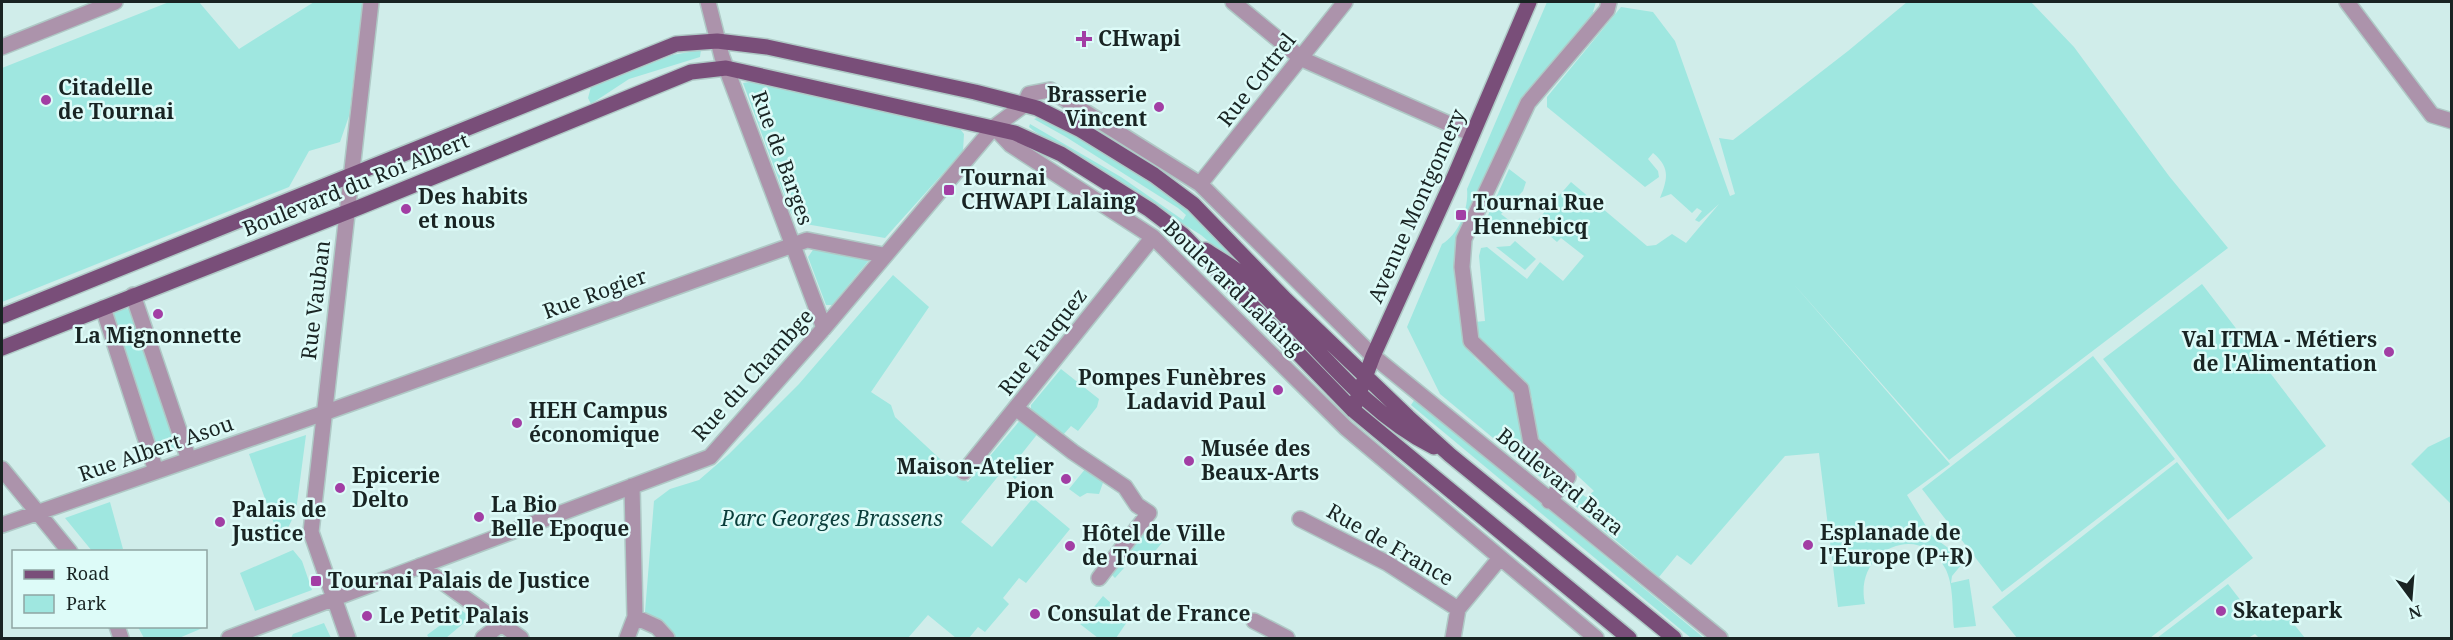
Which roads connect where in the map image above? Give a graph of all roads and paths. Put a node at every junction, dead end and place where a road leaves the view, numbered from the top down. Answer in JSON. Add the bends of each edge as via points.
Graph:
{"nodes":[{"id":1,"x":115,"y":2,"type":"edge"},
{"id":2,"x":371,"y":2,"type":"edge"},
{"id":3,"x":708,"y":2,"type":"edge"},
{"id":4,"x":1233,"y":2,"type":"edge"},
{"id":5,"x":1346,"y":2,"type":"edge"},
{"id":6,"x":1529,"y":2,"type":"edge"},
{"id":7,"x":1609,"y":2,"type":"edge"},
{"id":8,"x":2347,"y":2,"type":"edge"},
{"id":9,"x":717,"y":41,"type":"junction"},
{"id":10,"x":2,"y":47,"type":"edge"},
{"id":11,"x":1302,"y":59,"type":"junction"},
{"id":12,"x":726,"y":68,"type":"junction"},
{"id":13,"x":1024,"y":105,"type":"junction"},
{"id":14,"x":2451,"y":121,"type":"edge"},
{"id":15,"x":994,"y":127,"type":"junction"},
{"id":16,"x":1472,"y":134,"type":"junction"},
{"id":17,"x":351,"y":176,"type":"junction"},
{"id":18,"x":1200,"y":184,"type":"junction"},
{"id":19,"x":347,"y":212,"type":"junction"},
{"id":20,"x":1183,"y":235,"type":"junction"},
{"id":21,"x":1153,"y":237,"type":"junction"},
{"id":22,"x":792,"y":246,"type":"junction"},
{"id":23,"x":883,"y":255,"type":"junction"},
{"id":24,"x":133,"y":295,"type":"junction"},
{"id":25,"x":103,"y":308,"type":"junction"},
{"id":26,"x":2,"y":316,"type":"edge"},
{"id":27,"x":824,"y":328,"type":"junction"},
{"id":28,"x":2,"y":348,"type":"edge"},
{"id":29,"x":1373,"y":356,"type":"junction"},
{"id":30,"x":1367,"y":376,"type":"junction"},
{"id":31,"x":1360,"y":391,"type":"junction"},
{"id":32,"x":1017,"y":409,"type":"junction"},
{"id":33,"x":1353,"y":410,"type":"junction"},
{"id":34,"x":324,"y":413,"type":"junction"},
{"id":35,"x":1346,"y":428,"type":"junction"},
{"id":36,"x":1450,"y":455,"type":"junction"},
{"id":37,"x":189,"y":460,"type":"junction"},
{"id":38,"x":2,"y":469,"type":"edge"},
{"id":39,"x":156,"y":471,"type":"junction"},
{"id":40,"x":964,"y":472,"type":"dead end"},
{"id":41,"x":632,"y":486,"type":"junction"},
{"id":42,"x":1549,"y":501,"type":"junction"},
{"id":43,"x":38,"y":513,"type":"junction"},
{"id":44,"x":1300,"y":519,"type":"dead end"},
{"id":45,"x":2,"y":525,"type":"edge"},
{"id":46,"x":68,"y":550,"type":"edge"},
{"id":47,"x":1500,"y":558,"type":"junction"},
{"id":48,"x":420,"y":566,"type":"junction"},
{"id":49,"x":1099,"y":578,"type":"dead end"},
{"id":50,"x":334,"y":598,"type":"junction"},
{"id":51,"x":1458,"y":609,"type":"junction"},
{"id":52,"x":635,"y":617,"type":"junction"},
{"id":53,"x":1254,"y":621,"type":"dead end"},
{"id":54,"x":500,"y":625,"type":"junction"},
{"id":55,"x":252,"y":630,"type":"junction"},
{"id":56,"x":229,"y":639,"type":"edge"},
{"id":57,"x":266,"y":639,"type":"edge"},
{"id":58,"x":348,"y":639,"type":"edge"},
{"id":59,"x":483,"y":639,"type":"edge"},
{"id":60,"x":521,"y":639,"type":"edge"},
{"id":61,"x":627,"y":639,"type":"edge"},
{"id":62,"x":667,"y":639,"type":"edge"},
{"id":63,"x":1287,"y":639,"type":"edge"},
{"id":64,"x":1453,"y":639,"type":"edge"},
{"id":65,"x":1596,"y":639,"type":"edge"},
{"id":66,"x":1629,"y":639,"type":"edge"},
{"id":67,"x":1674,"y":639,"type":"edge"},
{"id":68,"x":1720,"y":639,"type":"edge"}],
"edges":[{"from":1,"to":10,"type":"street"},
{"from":2,"to":17,"type":"street","name":"Rue Vauban"},
{"from":3,"to":9,"type":"street","name":"Rue de Barges"},
{"from":4,"to":11,"type":"street"},
{"from":5,"to":11,"type":"street","name":"Rue Cottrel"},
{"from":6,"to":16,"type":"main road","name":"Avenue Montgomery"},
{"from":7,"to":42,"type":"street","via":[[1607,10],[1528,103],[1464,239],[1462,267],[1471,341],[1521,389],[1531,443],[1568,477]]},
{"from":8,"to":14,"type":"street","via":[[2432,115]]},
{"from":9,"to":12,"type":"street","name":"Rue de Barges"},
{"from":9,"to":13,"type":"main road","name":"Boulevard Lalaing","via":[[767,47]]},
{"from":9,"to":17,"type":"main road","name":"Boulevard du Roi Albert","via":[[676,44]]},
{"from":11,"to":16,"type":"street"},
{"from":11,"to":18,"type":"street","name":"Rue Cottrel"},
{"from":12,"to":15,"type":"main road","name":"Boulevard Lalaing"},
{"from":12,"to":19,"type":"main road","name":"Boulevard du Roi Albert","via":[[691,72]]},
{"from":12,"to":22,"type":"street","name":"Rue de Barges"},
{"from":13,"to":15,"type":"street","name":"Rue du Chambge"},
{"from":13,"to":18,"type":"street","via":[[1029,94],[1050,90]]},
{"from":13,"to":30,"type":"main road","name":"Boulevard Lalaing","via":[[1081,130],[1193,204]]},
{"from":15,"to":20,"type":"main road","name":"Boulevard Lalaing","via":[[1061,154]]},
{"from":15,"to":21,"type":"street","name":"Boulevard Lalaing","via":[[1011,145]]},
{"from":15,"to":23,"type":"street","name":"Rue du Chambge"},
{"from":16,"to":29,"type":"main road","name":"Avenue Montgomery"},
{"from":17,"to":19,"type":"street","name":"Rue Vauban"},
{"from":17,"to":26,"type":"main road","name":"Boulevard du Roi Albert"},
{"from":18,"to":29,"type":"street"},
{"from":19,"to":24,"type":"main road","name":"Boulevard du Roi Albert"},
{"from":19,"to":34,"type":"street","name":"Rue Vauban"},
{"from":20,"to":31,"type":"main road","via":[[1243,275]]},
{"from":20,"to":33,"type":"main road","name":"Boulevard Lalaing"},
{"from":21,"to":32,"type":"street","name":"Rue Fauquez"},
{"from":21,"to":35,"type":"street","name":"Boulevard Lalaing"},
{"from":22,"to":23,"type":"street","name":"Rue Rogier","via":[[807,240]]},
{"from":22,"to":27,"type":"street","name":"Rue de Barges"},
{"from":22,"to":34,"type":"street","name":"Rue Rogier"},
{"from":23,"to":27,"type":"street","name":"Rue du Chambge"},
{"from":24,"to":25,"type":"main road","name":"Boulevard du Roi Albert"},
{"from":24,"to":37,"type":"street"},
{"from":25,"to":28,"type":"main road","name":"Boulevard du Roi Albert"},
{"from":25,"to":39,"type":"street"},
{"from":27,"to":41,"type":"street","name":"Rue du Chambge","via":[[710,457]]},
{"from":29,"to":30,"type":"main road","name":"Avenue Montgomery"},
{"from":29,"to":42,"type":"street","name":"Boulevard Bara"},
{"from":30,"to":31,"type":"main road","name":"Avenue Montgomery"},
{"from":30,"to":36,"type":"main road","name":"Boulevard Lalaing"},
{"from":31,"to":33,"type":"main road","name":"Avenue Montgomery"},
{"from":31,"to":36,"type":"main road","via":[[1411,436]]},
{"from":32,"to":40,"type":"street","name":"Rue Fauquez"},
{"from":32,"to":49,"type":"street","via":[[1125,487],[1137,505],[1149,513]]},
{"from":33,"to":35,"type":"street","name":"Avenue Montgomery"},
{"from":33,"to":66,"type":"main road","name":"Boulevard Lalaing"},
{"from":34,"to":37,"type":"street","name":"Rue Albert Asou"},
{"from":34,"to":50,"type":"street","name":"Rue Vauban","via":[[310,532]]},
{"from":35,"to":47,"type":"street"},
{"from":36,"to":67,"type":"main road"},
{"from":37,"to":39,"type":"street","name":"Rue Albert Asou"},
{"from":38,"to":43,"type":"street"},
{"from":39,"to":43,"type":"street","name":"Rue Albert Asou"},
{"from":41,"to":48,"type":"street","name":"Rue du Chambge"},
{"from":41,"to":52,"type":"street"},
{"from":42,"to":68,"type":"street","name":"Boulevard Bara"},
{"from":43,"to":45,"type":"street","name":"Rue Albert Asou"},
{"from":43,"to":46,"type":"street"},
{"from":44,"to":51,"type":"street","name":"Rue de France","via":[[1387,563]]},
{"from":47,"to":51,"type":"street"},
{"from":47,"to":65,"type":"street"},
{"from":48,"to":50,"type":"street","name":"Rue du Chambge"},
{"from":48,"to":54,"type":"street"},
{"from":50,"to":55,"type":"street","name":"Rue du Chambge"},
{"from":50,"to":58,"type":"street"},
{"from":51,"to":64,"type":"street"},
{"from":52,"to":61,"type":"street"},
{"from":52,"to":62,"type":"street","via":[[657,627]]},
{"from":53,"to":63,"type":"street"},
{"from":54,"to":59,"type":"street"},
{"from":54,"to":60,"type":"street"},
{"from":55,"to":56,"type":"street","name":"Rue du Chambge"},
{"from":55,"to":57,"type":"street"}]}
